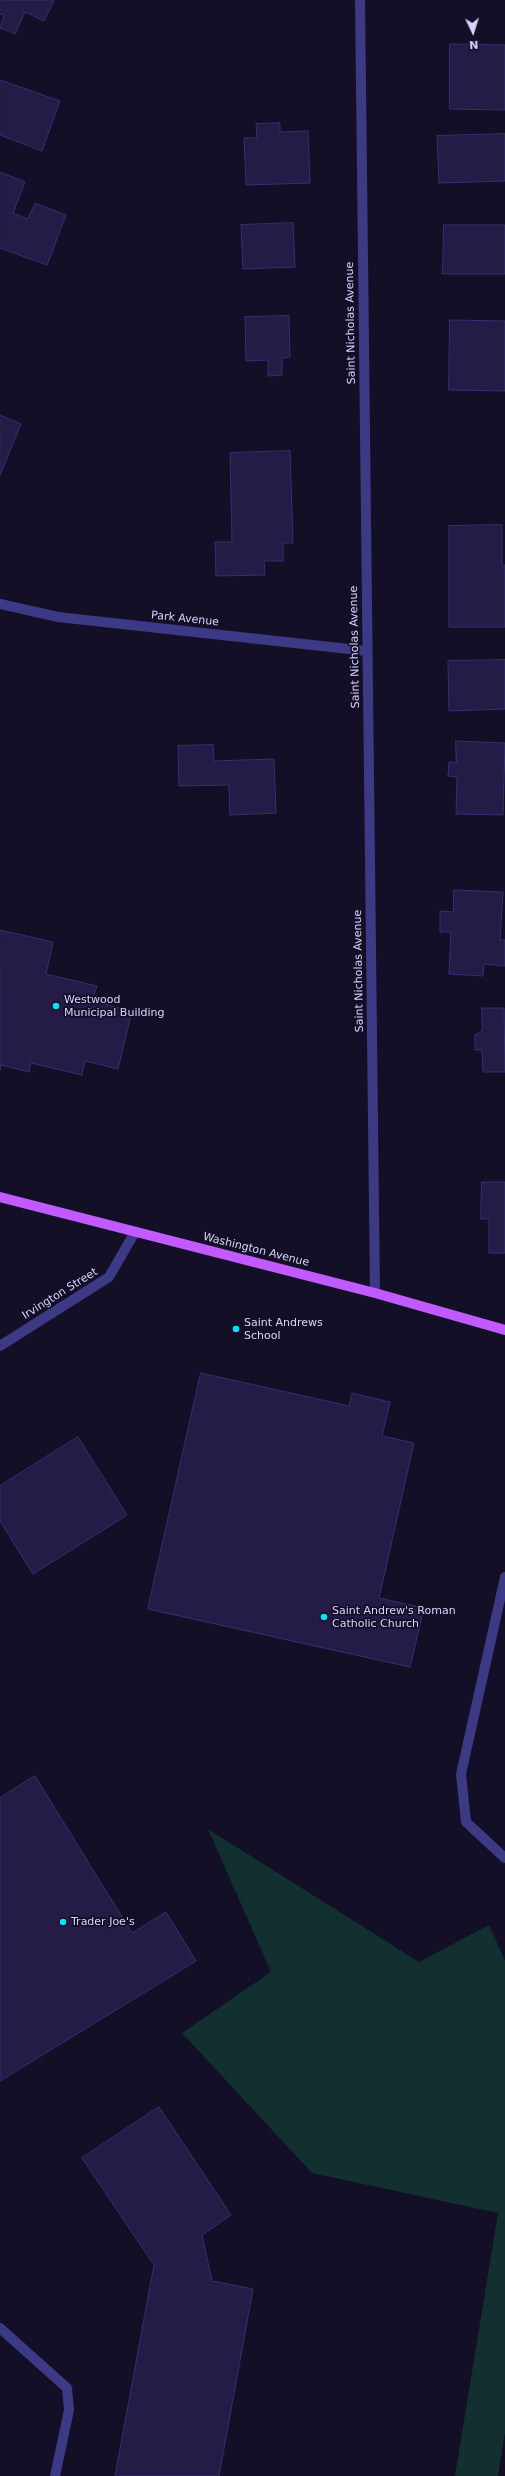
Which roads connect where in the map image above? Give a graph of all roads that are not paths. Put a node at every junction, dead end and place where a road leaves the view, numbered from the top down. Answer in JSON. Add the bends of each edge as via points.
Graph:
{"nodes":[{"id":1,"x":360,"y":0,"type":"edge"},
{"id":2,"x":0,"y":604,"type":"edge"},
{"id":3,"x":367,"y":651,"type":"junction"},
{"id":4,"x":0,"y":1197,"type":"edge"},
{"id":5,"x":135,"y":1232,"type":"junction"},
{"id":6,"x":375,"y":1294,"type":"junction"},
{"id":7,"x":505,"y":1330,"type":"edge"},
{"id":8,"x":0,"y":1346,"type":"edge"},
{"id":9,"x":505,"y":1576,"type":"edge"},
{"id":10,"x":505,"y":1858,"type":"edge"},
{"id":11,"x":0,"y":2328,"type":"edge"},
{"id":12,"x":55,"y":2476,"type":"edge"}],
"edges":[{"from":1,"to":3,"type":"street","name":"Saint Nicholas Avenue"},
{"from":2,"to":3,"type":"street","name":"Park Avenue","via":[[58,617]]},
{"from":3,"to":6,"type":"street","name":"Saint Nicholas Avenue"},
{"from":4,"to":5,"type":"main road","name":"Washington Avenue"},
{"from":5,"to":6,"type":"main road","name":"Washington Avenue"},
{"from":5,"to":8,"type":"street","name":"Irvington Street","via":[[109,1277]]},
{"from":6,"to":7,"type":"main road","name":"Washington Avenue"},
{"from":9,"to":10,"type":"street","via":[[461,1774],[466,1822]]},
{"from":11,"to":12,"type":"street","via":[[67,2388],[69,2410]]}]}
